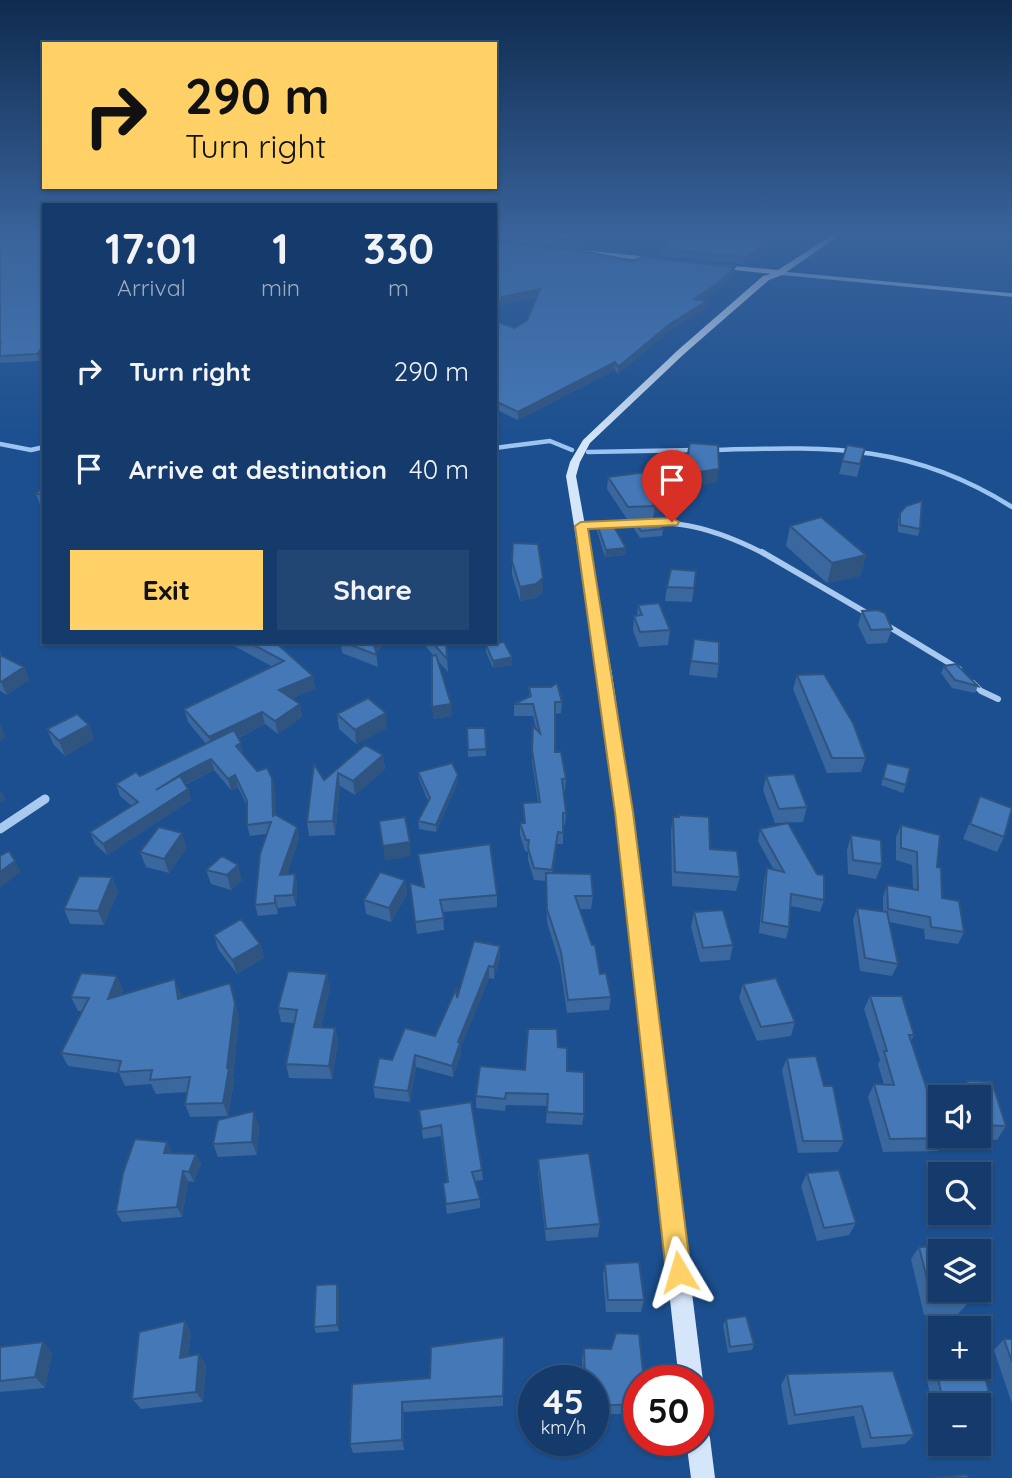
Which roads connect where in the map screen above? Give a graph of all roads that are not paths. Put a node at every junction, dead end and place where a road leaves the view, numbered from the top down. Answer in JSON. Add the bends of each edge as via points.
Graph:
{"nodes":[{"id":1,"x":736,"y":304,"type":"edge"},
{"id":2,"x":581,"y":526,"type":"junction"},
{"id":3,"x":998,"y":699,"type":"dead end"},
{"id":4,"x":45,"y":799,"type":"dead end"},
{"id":5,"x":0,"y":829,"type":"edge"},
{"id":6,"x":689,"y":1365,"type":"edge"},
{"id":7,"x":700,"y":1456,"type":"edge"},
{"id":8,"x":703,"y":1478,"type":"edge"}],
"edges":[{"from":1,"to":2,"type":"main road","via":[[586,442],[571,477]]},
{"from":2,"to":3,"type":"street","via":[[672,522],[733,538],[922,644]]},
{"from":2,"to":6,"type":"main road","via":[[624,812]]},
{"from":4,"to":5,"type":"street"},
{"from":7,"to":8,"type":"main road"}]}
